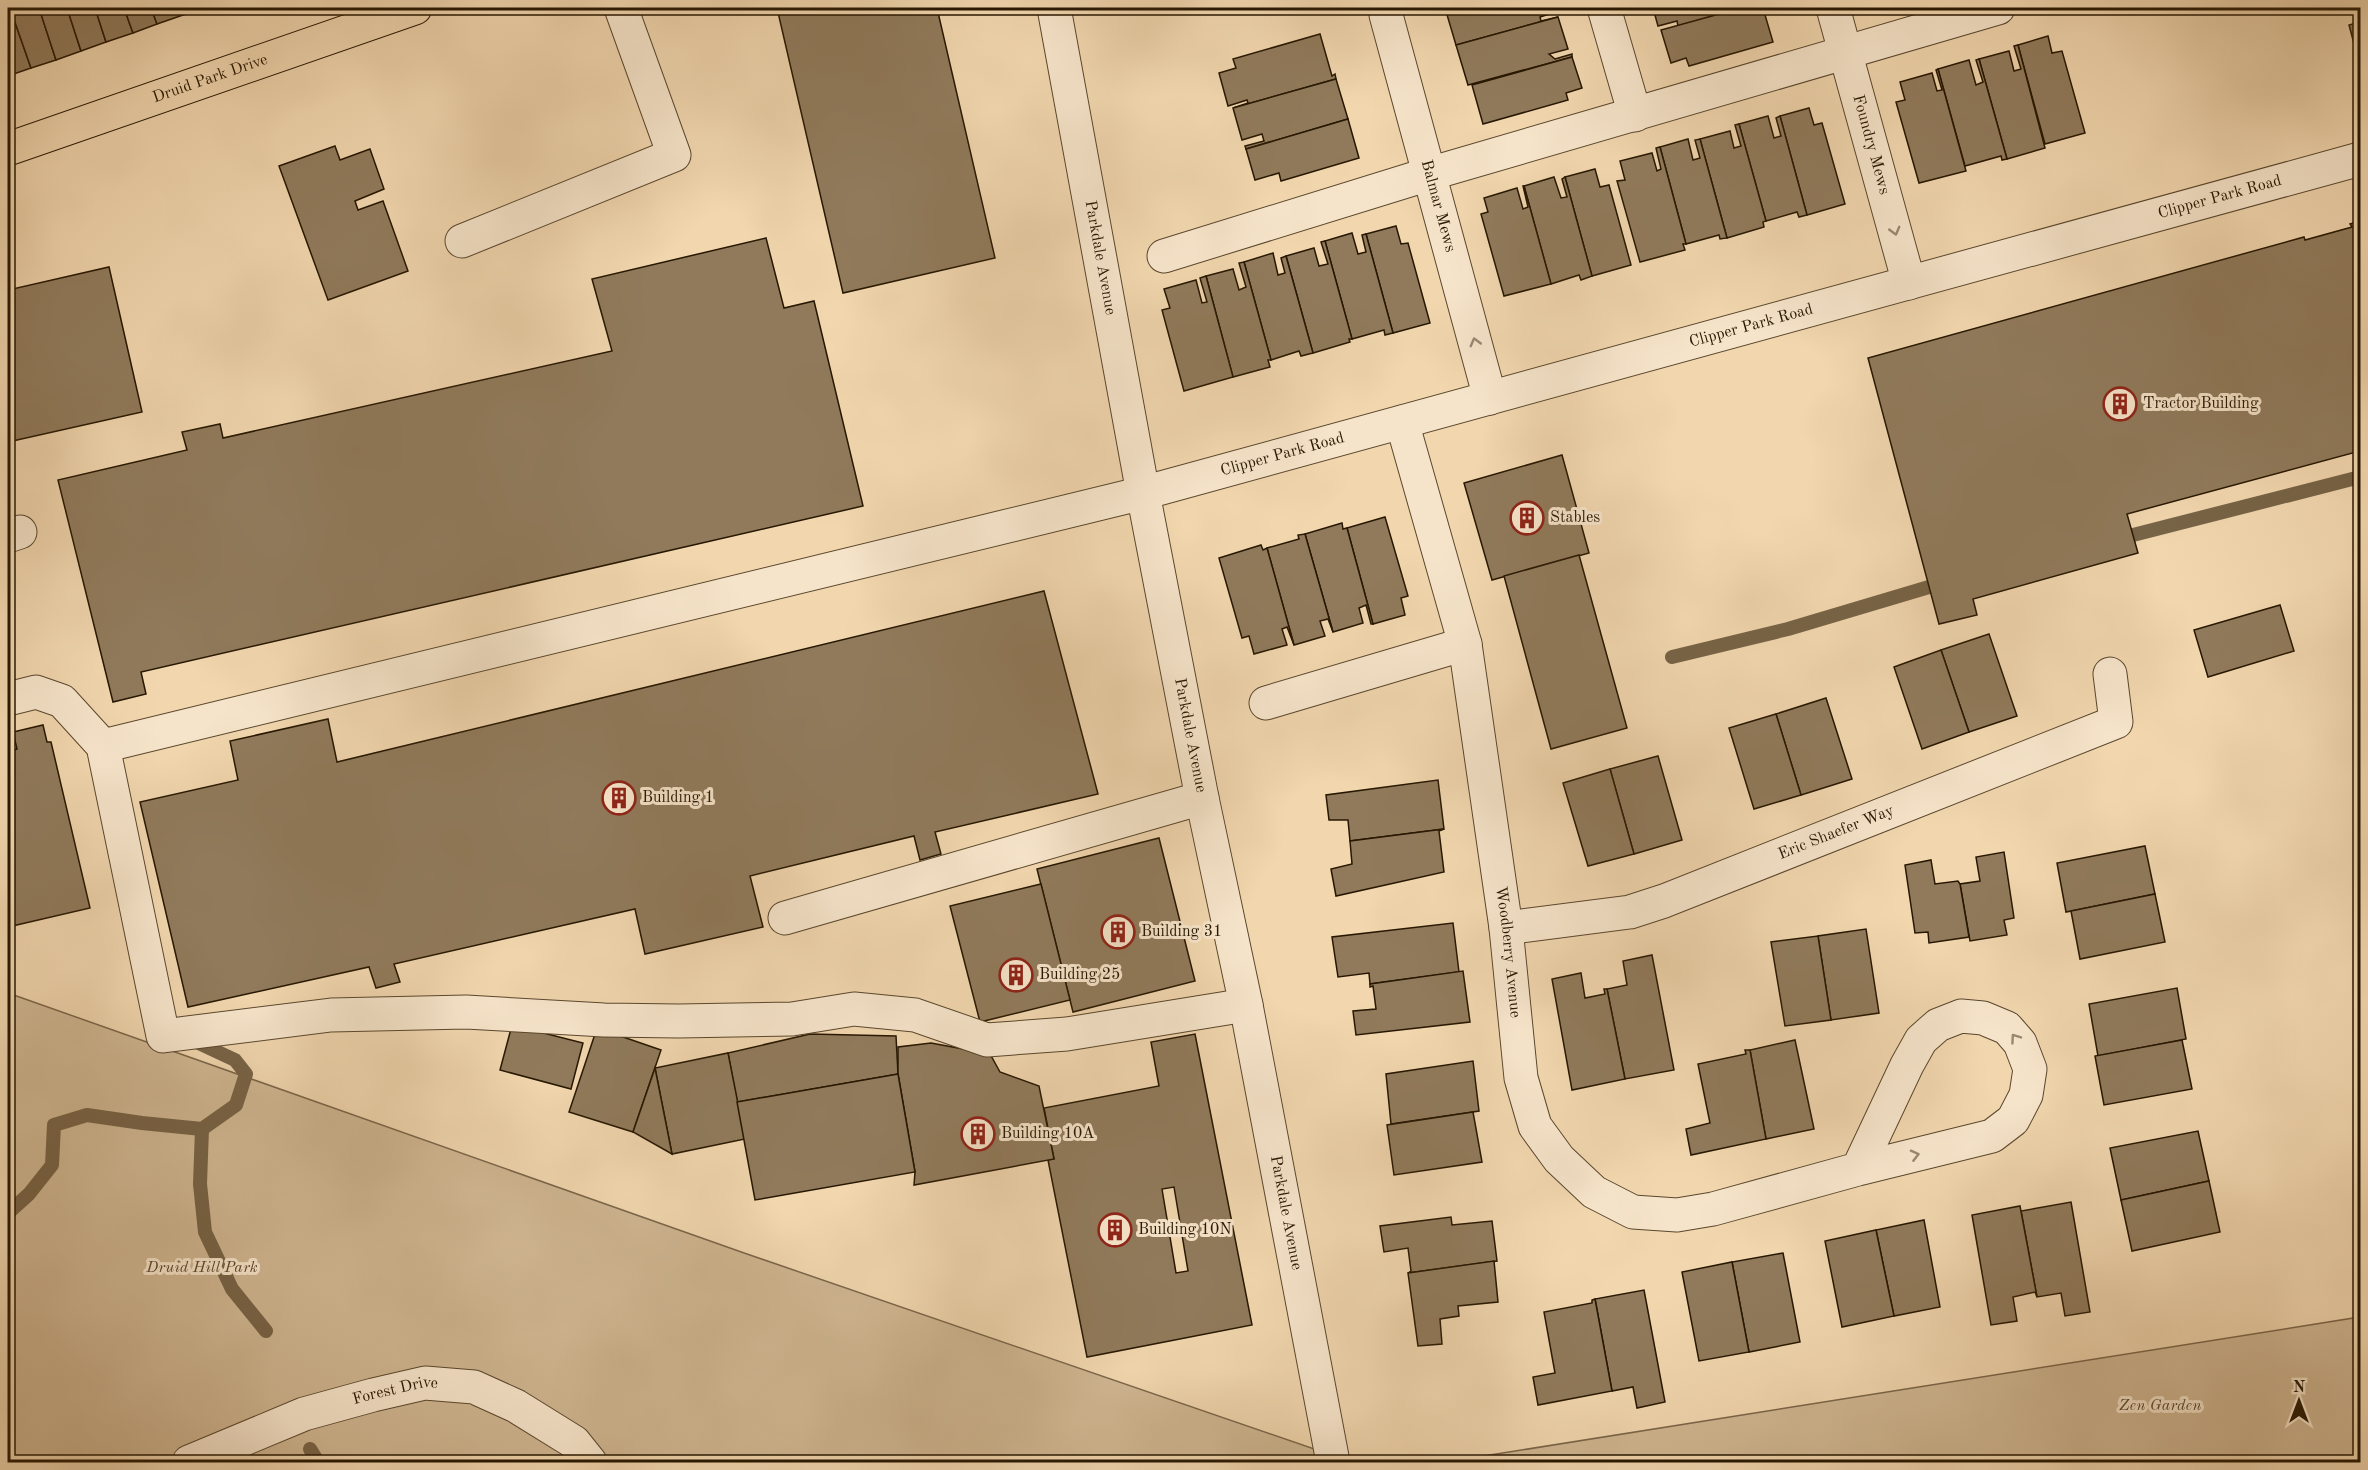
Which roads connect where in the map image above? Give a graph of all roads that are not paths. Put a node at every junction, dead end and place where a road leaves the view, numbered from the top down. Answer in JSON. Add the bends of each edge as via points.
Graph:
{"nodes":[{"id":1,"x":415,"y":8,"type":"edge"},
{"id":2,"x":621,"y":8,"type":"edge"},
{"id":3,"x":1054,"y":8,"type":"edge"},
{"id":4,"x":1605,"y":8,"type":"edge"},
{"id":5,"x":1833,"y":8,"type":"edge"},
{"id":6,"x":1998,"y":8,"type":"edge"},
{"id":7,"x":375,"y":14,"type":"edge"},
{"id":8,"x":1386,"y":15,"type":"dead end"},
{"id":9,"x":1847,"y":53,"type":"junction"},
{"id":10,"x":1635,"y":115,"type":"junction"},
{"id":11,"x":8,"y":149,"type":"edge"},
{"id":12,"x":2361,"y":159,"type":"edge"},
{"id":13,"x":1430,"y":174,"type":"junction"},
{"id":14,"x":462,"y":241,"type":"dead end"},
{"id":15,"x":1164,"y":256,"type":"dead end"},
{"id":16,"x":1909,"y":283,"type":"junction"},
{"id":17,"x":1490,"y":398,"type":"junction"},
{"id":18,"x":1402,"y":422,"type":"junction"},
{"id":19,"x":1143,"y":493,"type":"junction"},
{"id":20,"x":1465,"y":644,"type":"junction"},
{"id":21,"x":2110,"y":674,"type":"dead end"},
{"id":22,"x":8,"y":699,"type":"edge"},
{"id":23,"x":1266,"y":703,"type":"dead end"},
{"id":24,"x":103,"y":746,"type":"junction"},
{"id":25,"x":1202,"y":798,"type":"junction"},
{"id":26,"x":785,"y":918,"type":"dead end"},
{"id":27,"x":1506,"y":928,"type":"junction"},
{"id":28,"x":1246,"y":1005,"type":"junction"},
{"id":29,"x":1858,"y":1169,"type":"junction"},
{"id":30,"x":189,"y":1462,"type":"edge"},
{"id":31,"x":590,"y":1462,"type":"edge"},
{"id":32,"x":1333,"y":1462,"type":"edge"}],
"edges":[{"from":1,"to":7,"type":"main road","name":"Druid Park Drive"},
{"from":2,"to":14,"type":"street","via":[[674,155]]},
{"from":3,"to":19,"type":"street","name":"Parkdale Avenue"},
{"from":4,"to":10,"type":"street"},
{"from":5,"to":9,"type":"street","name":"Foundry Mews"},
{"from":6,"to":9,"type":"street"},
{"from":7,"to":11,"type":"main road","name":"Druid Park Drive"},
{"from":8,"to":13,"type":"street","name":"Balmar Mews"},
{"from":9,"to":10,"type":"street"},
{"from":9,"to":16,"type":"street","name":"Foundry Mews","one_way":true},
{"from":10,"to":13,"type":"street"},
{"from":12,"to":16,"type":"street","name":"Clipper Park Road"},
{"from":13,"to":15,"type":"street"},
{"from":17,"to":13,"type":"street","name":"Balmar Mews","one_way":true},
{"from":16,"to":17,"type":"street","name":"Clipper Park Road"},
{"from":17,"to":18,"type":"street","name":"Clipper Park Road"},
{"from":18,"to":19,"type":"street","name":"Clipper Park Road"},
{"from":18,"to":20,"type":"street","name":"Woodberry Avenue"},
{"from":19,"to":24,"type":"street","name":"Clipper Park Road"},
{"from":19,"to":25,"type":"street","name":"Parkdale Avenue"},
{"from":20,"to":23,"type":"street"},
{"from":20,"to":27,"type":"street","name":"Woodberry Avenue"},
{"from":21,"to":27,"type":"street","name":"Eric Shaefer Way","via":[[2116,722],[1664,901],[1610,916]]},
{"from":22,"to":24,"type":"street","via":[[36,692],[62,701]]},
{"from":24,"to":28,"type":"street","via":[[162,1036],[331,1015],[466,1012],[679,1021],[792,1019],[854,1009],[915,1015],[987,1040],[1067,1034]]},
{"from":25,"to":26,"type":"street"},
{"from":25,"to":28,"type":"street","name":"Parkdale Avenue"},
{"from":27,"to":29,"type":"street","name":"Woodberry Avenue","via":[[1521,1078],[1535,1126],[1559,1159],[1594,1192],[1633,1212],[1677,1215],[1756,1199]]},
{"from":28,"to":32,"type":"street","name":"Parkdale Avenue"},
{"from":29,"to":29,"type":"street","name":"Woodberry Avenue","one_way":true,"via":[[1992,1136],[2013,1120],[2026,1095],[2030,1069],[2020,1044],[2007,1028],[1983,1018],[1961,1016],[1938,1025],[1921,1040]]},
{"from":30,"to":31,"type":"street","name":"Forest Drive","via":[[304,1414],[425,1383],[474,1387],[516,1406],[573,1442]]}]}
